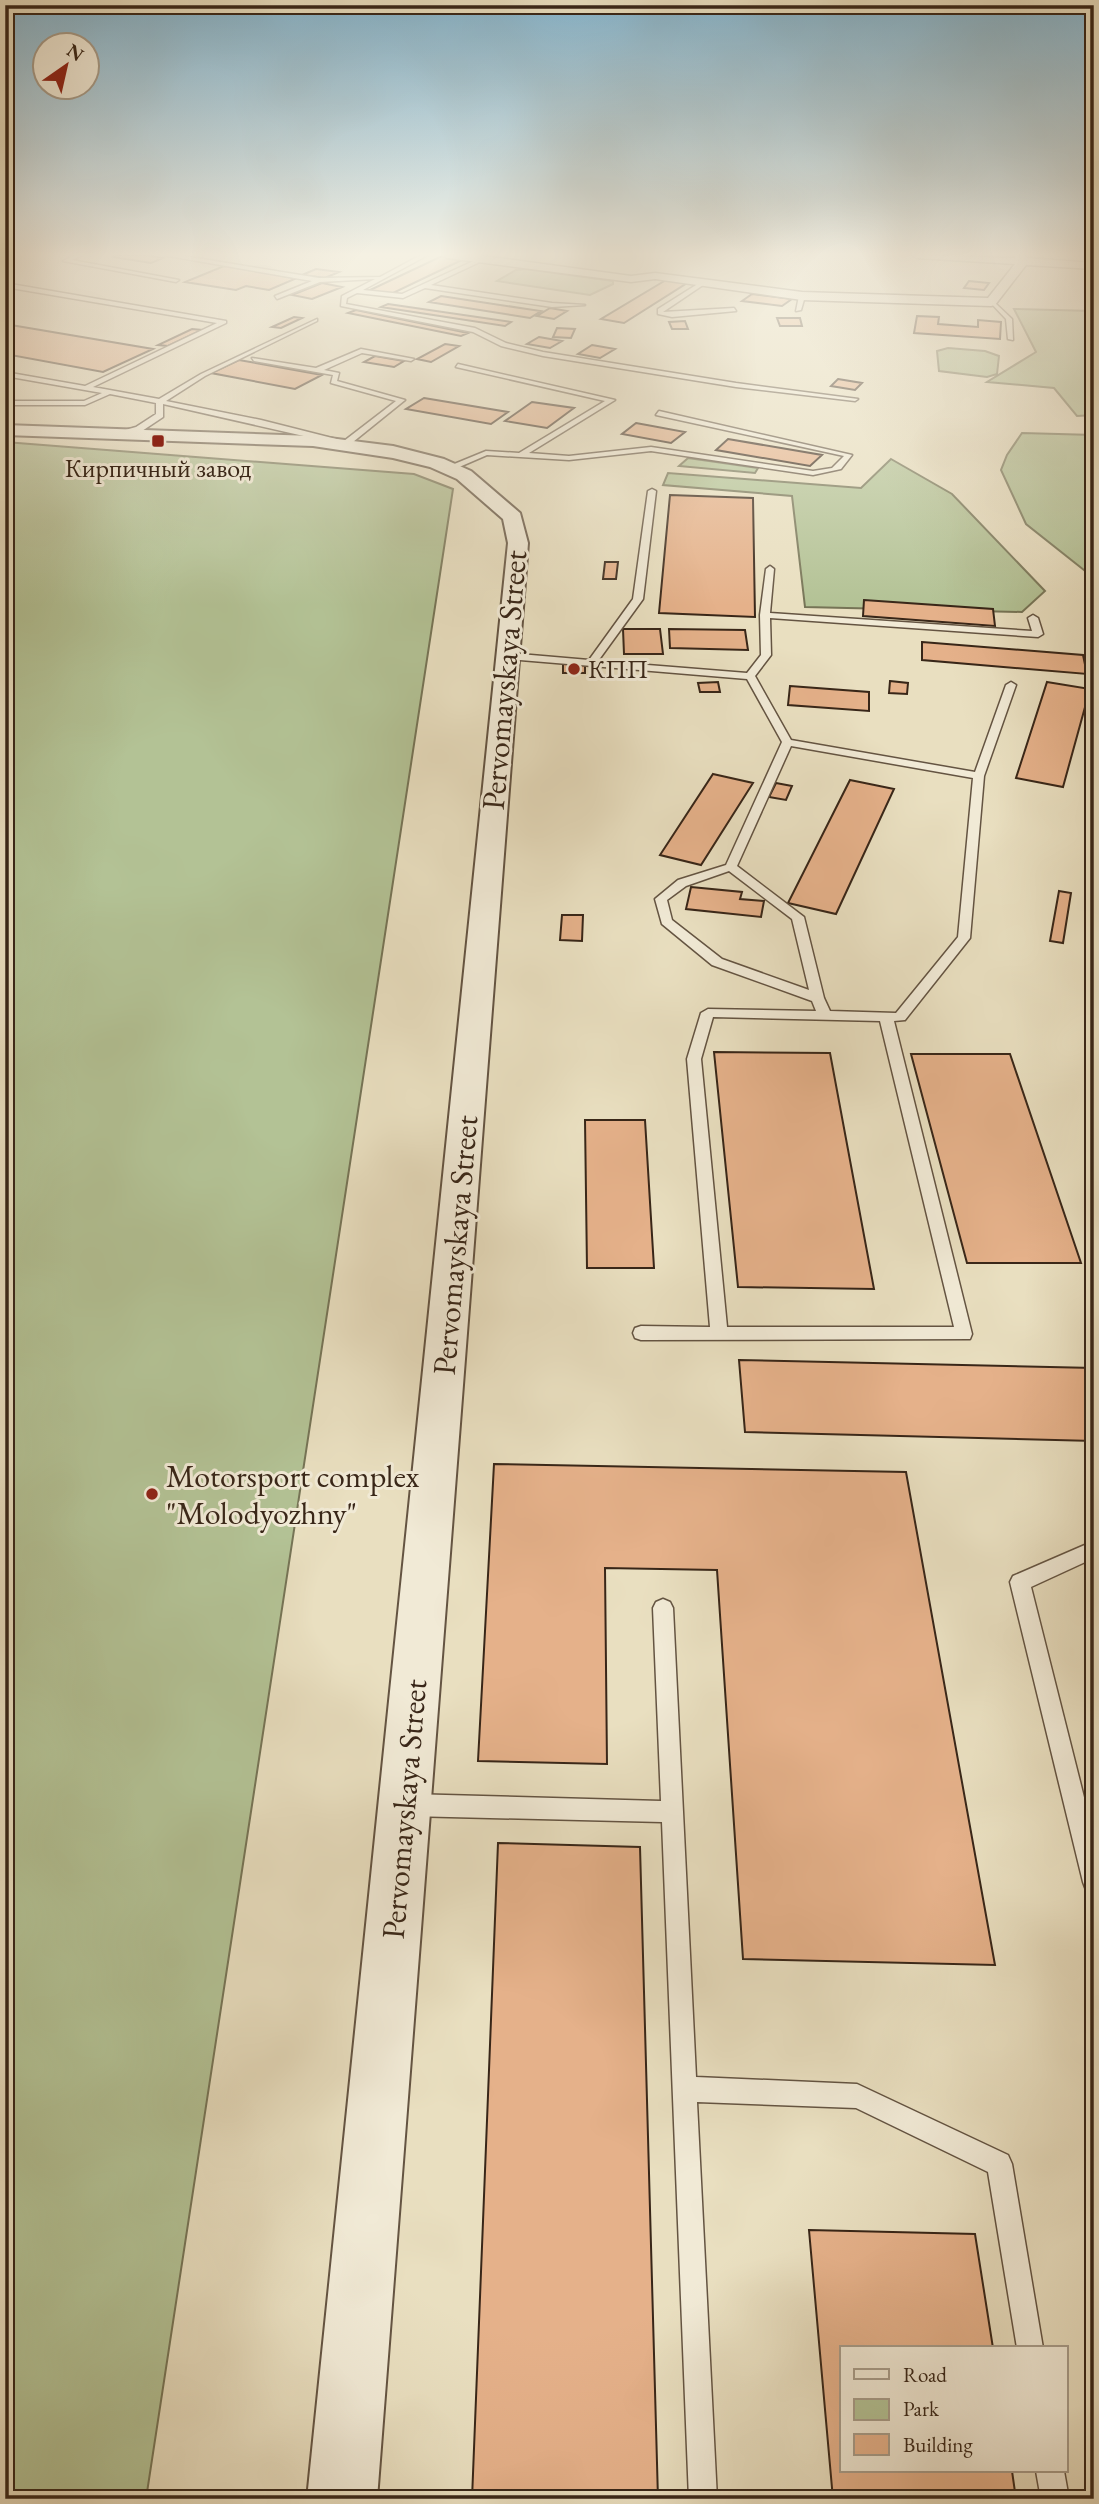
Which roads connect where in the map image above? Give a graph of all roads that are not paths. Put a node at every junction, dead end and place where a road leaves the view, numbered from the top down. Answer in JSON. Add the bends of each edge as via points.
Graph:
{"nodes":[{"id":1,"x":120,"y":372,"type":"edge"},
{"id":2,"x":209,"y":372,"type":"edge"},
{"id":3,"x":327,"y":372,"type":"edge"},
{"id":4,"x":484,"y":372,"type":"edge"},
{"id":5,"x":652,"y":372,"type":"edge"},
{"id":6,"x":5,"y":374,"type":"edge"},
{"id":7,"x":86,"y":388,"type":"junction"},
{"id":8,"x":107,"y":393,"type":"junction"},
{"id":9,"x":855,"y":398,"type":"dead end"},
{"id":10,"x":159,"y":402,"type":"junction"},
{"id":11,"x":5,"y":403,"type":"edge"},
{"id":12,"x":659,"y":413,"type":"dead end"},
{"id":13,"x":5,"y":430,"type":"edge"},
{"id":14,"x":121,"y":434,"type":"junction"},
{"id":15,"x":345,"y":444,"type":"junction"},
{"id":16,"x":521,"y":455,"type":"junction"},
{"id":17,"x":450,"y":469,"type":"junction"},
{"id":18,"x":652,"y":491,"type":"dead end"},
{"id":19,"x":770,"y":569,"type":"dead end"},
{"id":20,"x":765,"y":615,"type":"junction"},
{"id":21,"x":1033,"y":618,"type":"dead end"},
{"id":22,"x":508,"y":656,"type":"junction"},
{"id":23,"x":592,"y":662,"type":"junction"},
{"id":24,"x":750,"y":676,"type":"junction"},
{"id":25,"x":1012,"y":685,"type":"dead end"},
{"id":26,"x":786,"y":742,"type":"junction"},
{"id":27,"x":979,"y":776,"type":"junction"},
{"id":28,"x":731,"y":867,"type":"junction"},
{"id":29,"x":817,"y":998,"type":"junction"},
{"id":30,"x":825,"y":1015,"type":"junction"},
{"id":31,"x":886,"y":1017,"type":"junction"},
{"id":32,"x":641,"y":1333,"type":"dead end"},
{"id":33,"x":719,"y":1333,"type":"junction"},
{"id":34,"x":1094,"y":1549,"type":"edge"},
{"id":35,"x":663,"y":1608,"type":"dead end"},
{"id":36,"x":404,"y":1805,"type":"junction"},
{"id":37,"x":672,"y":1812,"type":"junction"},
{"id":38,"x":1094,"y":1882,"type":"edge"},
{"id":39,"x":684,"y":2089,"type":"junction"},
{"id":40,"x":1030,"y":2346,"type":"edge"},
{"id":41,"x":1050,"y":2472,"type":"edge"},
{"id":42,"x":342,"y":2499,"type":"edge"},
{"id":43,"x":703,"y":2499,"type":"edge"},
{"id":44,"x":1055,"y":2499,"type":"edge"}],
"edges":[{"from":1,"to":7,"type":"lane"},
{"from":2,"to":10,"type":"lane"},
{"from":3,"to":15,"type":"lane","via":[[337,374],[332,382],[401,400]]},
{"from":4,"to":16,"type":"lane","via":[[611,400]]},
{"from":5,"to":9,"type":"lane","via":[[782,393]]},
{"from":6,"to":7,"type":"lane"},
{"from":7,"to":8,"type":"lane"},
{"from":8,"to":10,"type":"lane"},
{"from":8,"to":11,"type":"lane","via":[[85,403]]},
{"from":10,"to":14,"type":"lane","via":[[160,415]]},
{"from":10,"to":15,"type":"lane"},
{"from":12,"to":16,"type":"lane","via":[[848,454],[845,464],[832,472],[813,473],[651,449],[569,458]]},
{"from":13,"to":14,"type":"street","name":"Pervomayskaya Street"},
{"from":14,"to":15,"type":"street","name":"Pervomayskaya Street"},
{"from":15,"to":17,"type":"street","name":"Pervomayskaya Street"},
{"from":16,"to":17,"type":"lane","via":[[486,453]]},
{"from":17,"to":22,"type":"street","name":"Pervomayskaya Street","via":[[464,475],[513,517],[518,543]]},
{"from":18,"to":23,"type":"lane","via":[[639,599]]},
{"from":19,"to":20,"type":"lane"},
{"from":20,"to":21,"type":"lane","via":[[1038,634]]},
{"from":20,"to":24,"type":"lane","via":[[766,655]]},
{"from":22,"to":23,"type":"lane"},
{"from":22,"to":36,"type":"street","name":"Pervomayskaya Street"},
{"from":23,"to":24,"type":"lane"},
{"from":24,"to":26,"type":"lane"},
{"from":25,"to":27,"type":"lane"},
{"from":26,"to":27,"type":"lane"},
{"from":26,"to":28,"type":"lane"},
{"from":27,"to":31,"type":"lane","via":[[964,939],[900,1017]]},
{"from":28,"to":29,"type":"lane","via":[[798,917]]},
{"from":28,"to":29,"type":"lane","via":[[682,883],[661,899],[666,921],[717,962]]},
{"from":29,"to":30,"type":"lane"},
{"from":30,"to":31,"type":"lane"},
{"from":30,"to":33,"type":"lane","via":[[708,1013],[694,1059]]},
{"from":31,"to":33,"type":"lane","via":[[964,1334]]},
{"from":32,"to":33,"type":"lane"},
{"from":34,"to":38,"type":"lane","via":[[1020,1582]]},
{"from":35,"to":37,"type":"lane"},
{"from":36,"to":37,"type":"lane"},
{"from":36,"to":42,"type":"street","name":"Pervomayskaya Street"},
{"from":37,"to":39,"type":"lane"},
{"from":39,"to":40,"type":"lane","via":[[857,2096],[999,2164]]},
{"from":39,"to":43,"type":"lane"},
{"from":41,"to":44,"type":"lane"}]}
